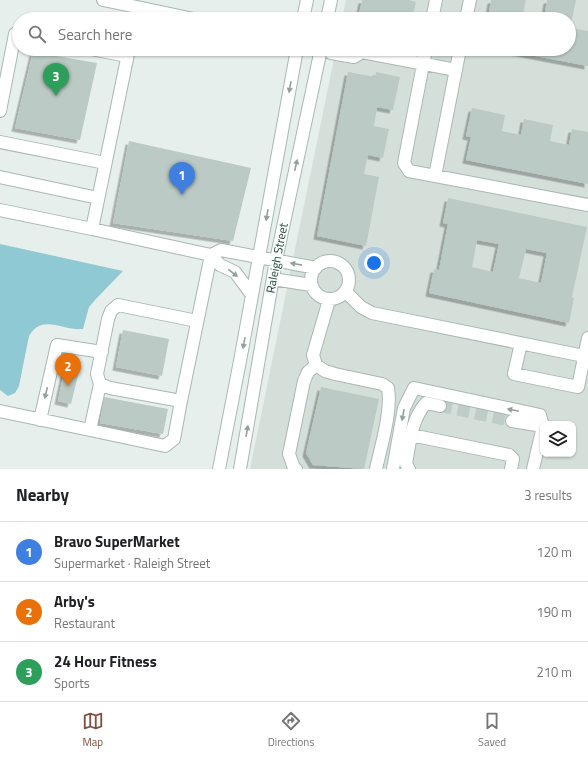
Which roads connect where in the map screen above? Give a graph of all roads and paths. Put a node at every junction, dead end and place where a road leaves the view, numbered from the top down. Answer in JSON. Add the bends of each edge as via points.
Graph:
{"nodes":[{"id":1,"x":103,"y":0,"type":"edge"},
{"id":2,"x":307,"y":0,"type":"edge"},
{"id":3,"x":331,"y":0,"type":"edge"},
{"id":4,"x":436,"y":0,"type":"edge"},
{"id":5,"x":470,"y":0,"type":"edge"},
{"id":6,"x":140,"y":9,"type":"edge"},
{"id":7,"x":156,"y":12,"type":"edge"},
{"id":8,"x":304,"y":12,"type":"edge"},
{"id":9,"x":328,"y":12,"type":"edge"},
{"id":10,"x":433,"y":12,"type":"edge"},
{"id":11,"x":467,"y":12,"type":"edge"},
{"id":12,"x":12,"y":49,"type":"edge"},
{"id":13,"x":127,"y":56,"type":"edge"},
{"id":14,"x":296,"y":56,"type":"edge"},
{"id":15,"x":320,"y":56,"type":"edge"},
{"id":16,"x":384,"y":56,"type":"edge"},
{"id":17,"x":425,"y":56,"type":"edge"},
{"id":18,"x":459,"y":56,"type":"edge"},
{"id":19,"x":423,"y":64,"type":"junction"},
{"id":20,"x":456,"y":70,"type":"junction"},
{"id":21,"x":0,"y":111,"type":"edge"},
{"id":22,"x":0,"y":142,"type":"edge"},
{"id":23,"x":105,"y":164,"type":"junction"},
{"id":24,"x":435,"y":176,"type":"junction"},
{"id":25,"x":0,"y":177,"type":"edge"},
{"id":26,"x":98,"y":198,"type":"junction"},
{"id":27,"x":588,"y":205,"type":"edge"},
{"id":28,"x":0,"y":210,"type":"edge"},
{"id":29,"x":92,"y":229,"type":"junction"},
{"id":30,"x":211,"y":255,"type":"junction"},
{"id":31,"x":259,"y":257,"type":"junction"},
{"id":32,"x":276,"y":260,"type":"junction"},
{"id":33,"x":316,"y":268,"type":"junction"},
{"id":34,"x":273,"y":279,"type":"junction"},
{"id":35,"x":311,"y":285,"type":"junction"},
{"id":36,"x":346,"y":292,"type":"junction"},
{"id":37,"x":252,"y":295,"type":"junction"},
{"id":38,"x":329,"y":300,"type":"junction"},
{"id":39,"x":197,"y":321,"type":"junction"},
{"id":40,"x":588,"y":338,"type":"edge"},
{"id":41,"x":521,"y":343,"type":"junction"},
{"id":42,"x":102,"y":352,"type":"junction"},
{"id":43,"x":584,"y":356,"type":"junction"},
{"id":44,"x":316,"y":365,"type":"junction"},
{"id":45,"x":100,"y":384,"type":"junction"},
{"id":46,"x":181,"y":401,"type":"junction"},
{"id":47,"x":440,"y":406,"type":"tunnel mouth"},
{"id":48,"x":0,"y":411,"type":"edge"},
{"id":49,"x":40,"y":420,"type":"junction"},
{"id":50,"x":512,"y":421,"type":"tunnel mouth"},
{"id":51,"x":542,"y":421,"type":"edge"},
{"id":52,"x":540,"y":426,"type":"edge"},
{"id":53,"x":90,"y":430,"type":"junction"},
{"id":54,"x":411,"y":435,"type":"junction"},
{"id":55,"x":540,"y":439,"type":"edge"},
{"id":56,"x":405,"y":468,"type":"edge"},
{"id":57,"x":219,"y":469,"type":"edge"},
{"id":58,"x":240,"y":469,"type":"edge"},
{"id":59,"x":296,"y":469,"type":"edge"},
{"id":60,"x":376,"y":469,"type":"edge"},
{"id":61,"x":393,"y":469,"type":"edge"},
{"id":62,"x":511,"y":469,"type":"edge"},
{"id":63,"x":533,"y":469,"type":"edge"}],
"edges":[{"from":1,"to":6,"type":"street"},
{"from":2,"to":8,"type":"street"},
{"from":3,"to":9,"type":"street"},
{"from":4,"to":10,"type":"street"},
{"from":5,"to":11,"type":"street"},
{"from":6,"to":7,"type":"street"},
{"from":12,"to":21,"type":"street"},
{"from":13,"to":23,"type":"street"},
{"from":14,"to":31,"type":"street","name":"Raleigh Street","one_way":true},
{"from":32,"to":15,"type":"street","name":"Raleigh Street","one_way":true},
{"from":16,"to":19,"type":"street"},
{"from":17,"to":19,"type":"street"},
{"from":18,"to":20,"type":"street"},
{"from":19,"to":20,"type":"street"},
{"from":19,"to":24,"type":"street","via":[[404,163],[410,171]]},
{"from":20,"to":24,"type":"street"},
{"from":22,"to":23,"type":"street"},
{"from":23,"to":26,"type":"street"},
{"from":24,"to":27,"type":"street"},
{"from":25,"to":26,"type":"street"},
{"from":26,"to":29,"type":"street"},
{"from":28,"to":29,"type":"street"},
{"from":29,"to":30,"type":"street"},
{"from":30,"to":31,"type":"street","via":[[221,250]]},
{"from":30,"to":37,"type":"street","one_way":true,"via":[[220,265],[235,272]]},
{"from":30,"to":39,"type":"street"},
{"from":31,"to":32,"type":"street"},
{"from":31,"to":37,"type":"street","name":"Raleigh Street"},
{"from":33,"to":32,"type":"street","one_way":true},
{"from":32,"to":34,"type":"street","name":"Raleigh Street"},
{"from":33,"to":35,"type":"street"},
{"from":33,"to":36,"type":"street","via":[[327,261],[334,261],[345,267],[350,279]]},
{"from":34,"to":35,"type":"street"},
{"from":58,"to":34,"type":"street","name":"Raleigh Street","one_way":true},
{"from":35,"to":38,"type":"street","via":[[318,296]]},
{"from":36,"to":38,"type":"street","via":[[336,299]]},
{"from":36,"to":41,"type":"street","via":[[361,307],[372,313]]},
{"from":37,"to":57,"type":"street","name":"Raleigh Street","one_way":true},
{"from":38,"to":44,"type":"street","via":[[313,354]]},
{"from":39,"to":42,"type":"street","via":[[118,305],[111,311]]},
{"from":39,"to":46,"type":"street"},
{"from":40,"to":43,"type":"street"},
{"from":41,"to":43,"type":"street"},
{"from":41,"to":43,"type":"street","via":[[514,374],[578,387]]},
{"from":42,"to":45,"type":"street","via":[[97,374]]},
{"from":42,"to":49,"type":"street","one_way":true,"via":[[57,345]]},
{"from":44,"to":59,"type":"street","via":[[308,372],[304,382],[289,454]]},
{"from":44,"to":60,"type":"street","via":[[325,371],[382,384],[388,388],[390,398]]},
{"from":45,"to":46,"type":"street"},
{"from":45,"to":53,"type":"street"},
{"from":46,"to":53,"type":"street","via":[[174,439],[165,446]]},
{"from":47,"to":54,"type":"street","via":[[426,403],[419,410]]},
{"from":48,"to":49,"type":"street"},
{"from":49,"to":53,"type":"street"},
{"from":50,"to":52,"type":"street"},
{"from":51,"to":61,"type":"street","one_way":true,"via":[[540,415],[414,388],[404,408]]},
{"from":54,"to":56,"type":"street"},
{"from":54,"to":62,"type":"street","via":[[509,455],[513,459]]},
{"from":55,"to":63,"type":"street"}]}
